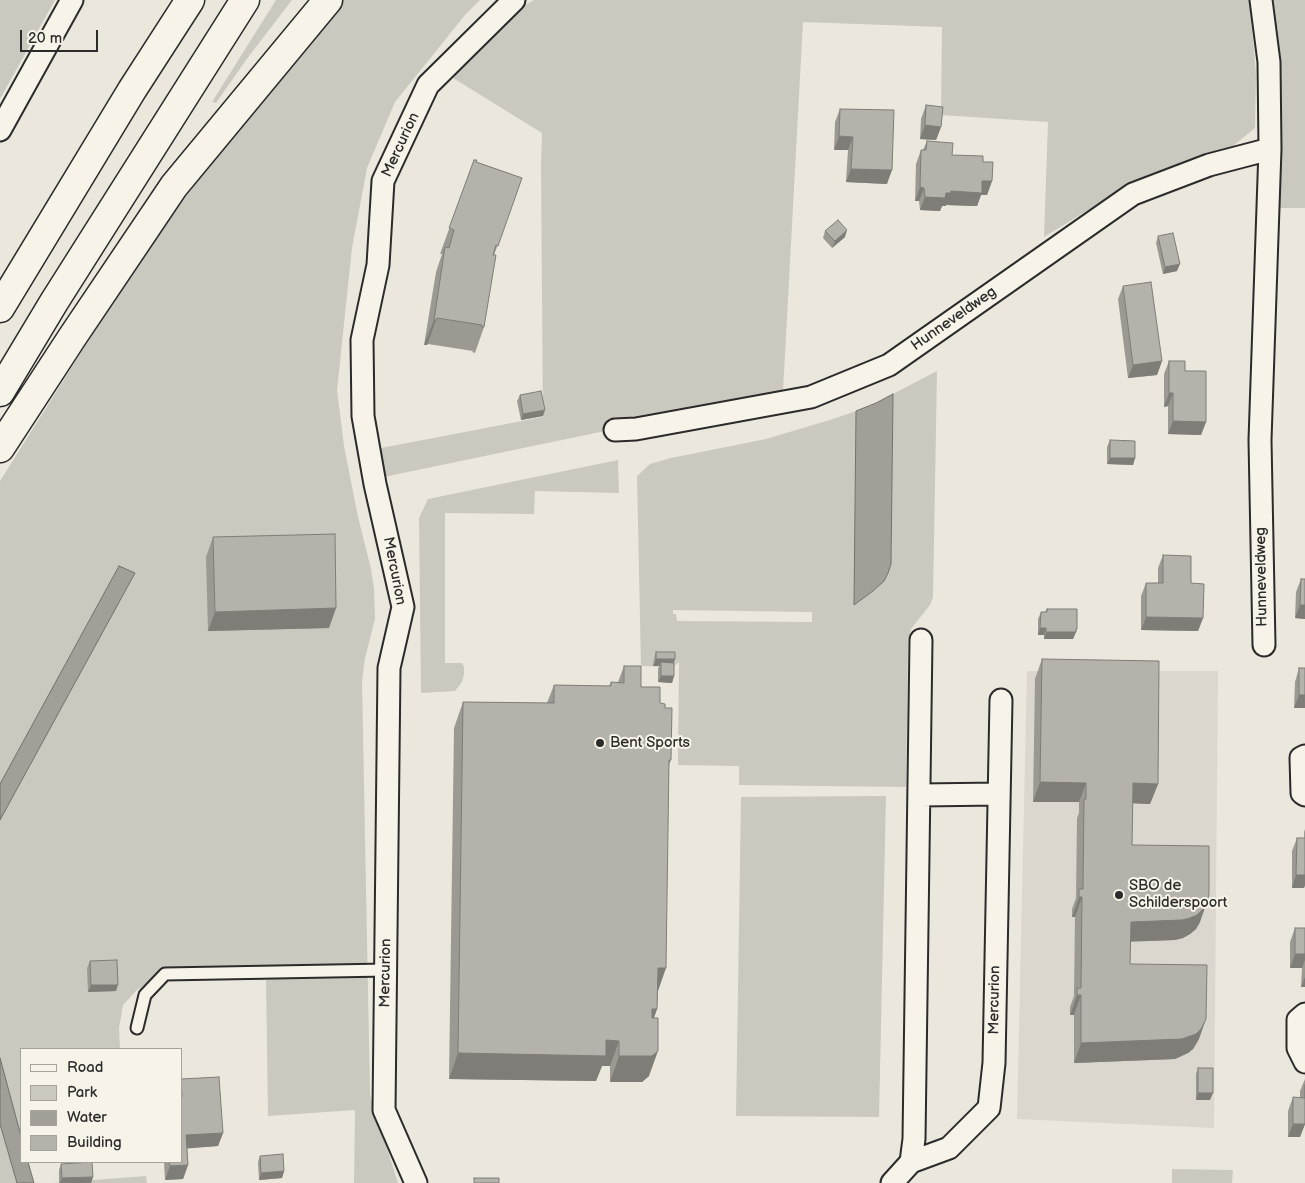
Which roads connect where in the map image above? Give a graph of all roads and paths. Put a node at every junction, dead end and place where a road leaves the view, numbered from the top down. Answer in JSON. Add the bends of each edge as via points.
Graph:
{"nodes":[{"id":1,"x":72,"y":0,"type":"edge"},
{"id":2,"x":174,"y":0,"type":"edge"},
{"id":3,"x":190,"y":0,"type":"edge"},
{"id":4,"x":245,"y":0,"type":"edge"},
{"id":5,"x":328,"y":0,"type":"edge"},
{"id":6,"x":514,"y":0,"type":"edge"},
{"id":7,"x":1261,"y":0,"type":"edge"},
{"id":8,"x":132,"y":90,"type":"junction"},
{"id":9,"x":0,"y":130,"type":"edge"},
{"id":10,"x":1270,"y":149,"type":"junction"},
{"id":11,"x":0,"y":308,"type":"edge"},
{"id":12,"x":0,"y":392,"type":"edge"},
{"id":13,"x":615,"y":430,"type":"dead end"},
{"id":14,"x":0,"y":448,"type":"edge"},
{"id":15,"x":921,"y":640,"type":"dead end"},
{"id":16,"x":1264,"y":645,"type":"dead end"},
{"id":17,"x":1001,"y":700,"type":"dead end"},
{"id":18,"x":1305,"y":756,"type":"edge"},
{"id":19,"x":999,"y":794,"type":"junction"},
{"id":20,"x":920,"y":795,"type":"junction"},
{"id":21,"x":1305,"y":795,"type":"edge"},
{"id":22,"x":386,"y":970,"type":"junction"},
{"id":23,"x":1305,"y":1014,"type":"edge"},
{"id":24,"x":137,"y":1028,"type":"dead end"},
{"id":25,"x":1305,"y":1062,"type":"edge"},
{"id":26,"x":911,"y":1162,"type":"junction"},
{"id":27,"x":894,"y":1182,"type":"edge"},
{"id":28,"x":416,"y":1183,"type":"edge"}],
"edges":[{"from":1,"to":9,"type":"street"},
{"from":2,"to":8,"type":"highway"},
{"from":3,"to":8,"type":"highway"},
{"from":4,"to":12,"type":"highway"},
{"from":5,"to":14,"type":"highway","via":[[174,186]]},
{"from":6,"to":22,"type":"street","name":"Mercurion","via":[[428,85],[383,181],[378,265],[362,340],[363,416],[403,607],[389,668]]},
{"from":7,"to":10,"type":"street","name":"Hunneveldweg","via":[[1269,62]]},
{"from":8,"to":11,"type":"highway"},
{"from":10,"to":13,"type":"street","name":"Hunneveldweg","via":[[1209,165],[1133,194],[889,365],[811,397],[636,429]]},
{"from":10,"to":16,"type":"street","name":"Hunneveldweg","via":[[1260,440]]},
{"from":15,"to":20,"type":"street"},
{"from":17,"to":19,"type":"street","name":"Mercurion"},
{"from":18,"to":21,"type":"street","via":[[1301,758],[1302,793]]},
{"from":19,"to":20,"type":"street"},
{"from":19,"to":26,"type":"street","name":"Mercurion","via":[[994,1063],[988,1108],[950,1148]]},
{"from":20,"to":26,"type":"street"},
{"from":22,"to":24,"type":"lane","via":[[165,974],[145,995]]},
{"from":22,"to":28,"type":"street","name":"Mercurion","via":[[384,1110]]},
{"from":23,"to":25,"type":"street","via":[[1298,1020],[1298,1048]]},
{"from":26,"to":27,"type":"street","name":"Mercurion"}]}
